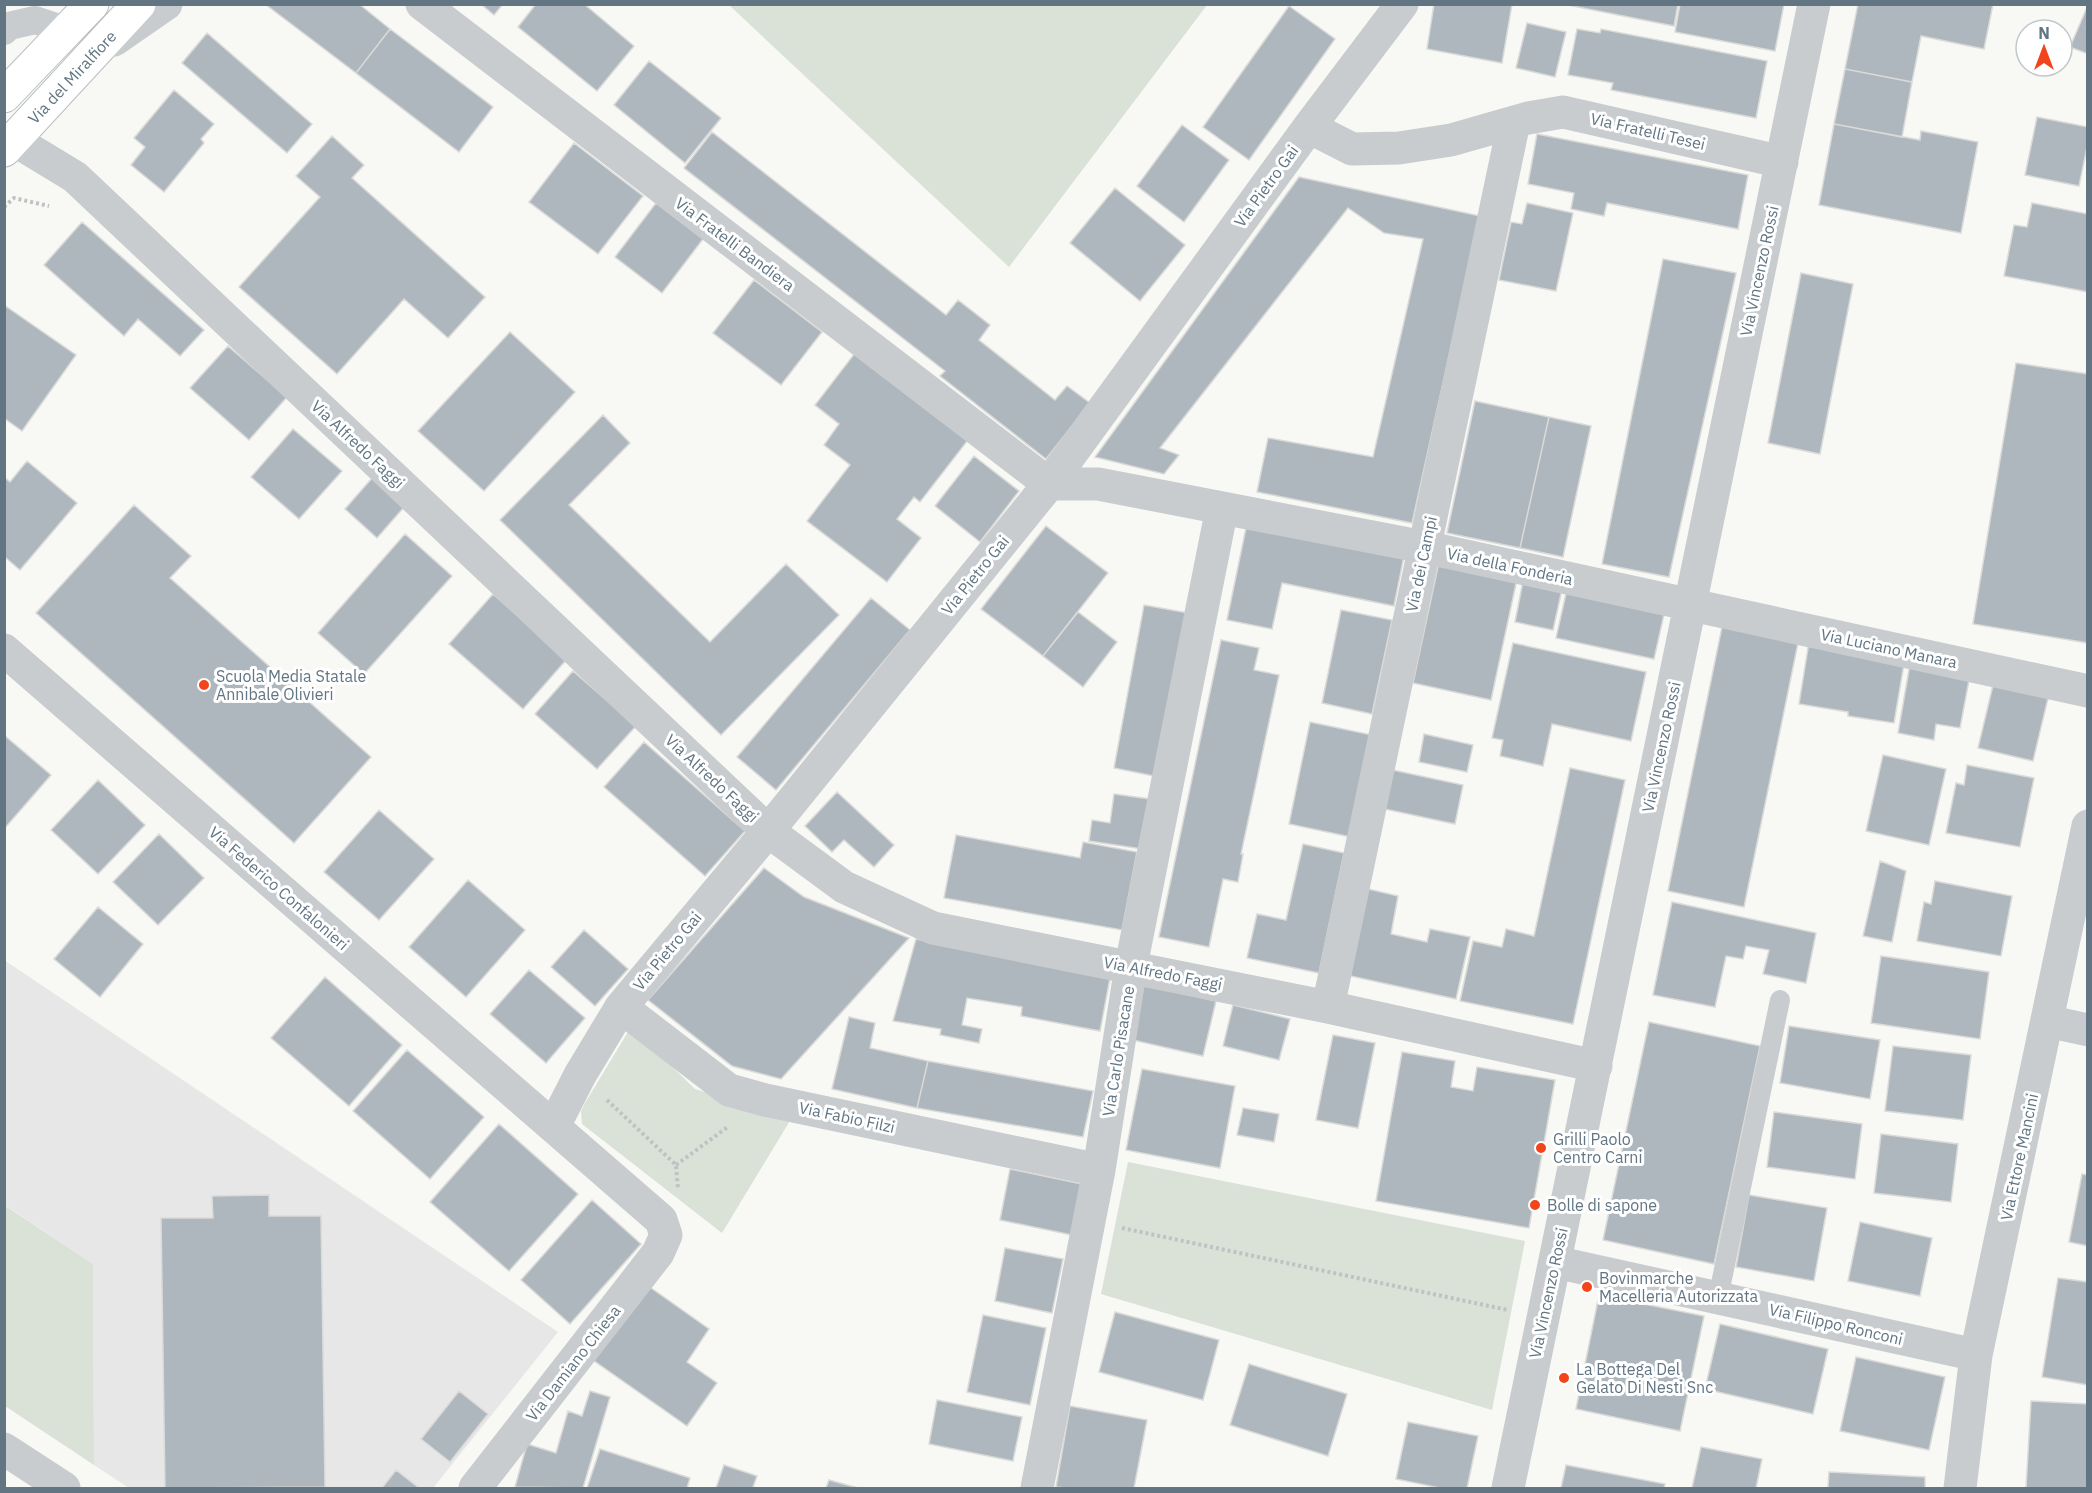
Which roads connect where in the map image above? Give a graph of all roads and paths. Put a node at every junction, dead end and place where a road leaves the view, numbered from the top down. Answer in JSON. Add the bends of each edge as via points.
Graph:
{"nodes":[{"id":1,"x":92,"y":4,"type":"edge"},
{"id":2,"x":140,"y":4,"type":"edge"},
{"id":3,"x":166,"y":4,"type":"edge"},
{"id":4,"x":422,"y":4,"type":"edge"},
{"id":5,"x":1402,"y":4,"type":"edge"},
{"id":6,"x":1814,"y":4,"type":"edge"},
{"id":7,"x":74,"y":18,"type":"edge"},
{"id":8,"x":7,"y":29,"type":"edge"},
{"id":9,"x":93,"y":55,"type":"junction"},
{"id":10,"x":4,"y":96,"type":"edge"},
{"id":11,"x":1514,"y":122,"type":"junction"},
{"id":12,"x":1309,"y":128,"type":"junction"},
{"id":13,"x":9,"y":145,"type":"edge"},
{"id":14,"x":1782,"y":162,"type":"junction"},
{"id":15,"x":49,"y":206,"type":"dead end"},
{"id":16,"x":4,"y":207,"type":"edge"},
{"id":17,"x":1049,"y":484,"type":"junction"},
{"id":18,"x":1222,"y":508,"type":"junction"},
{"id":19,"x":1424,"y":547,"type":"junction"},
{"id":20,"x":1691,"y":604,"type":"junction"},
{"id":21,"x":4,"y":650,"type":"edge"},
{"id":22,"x":2088,"y":691,"type":"edge"},
{"id":23,"x":2088,"y":826,"type":"edge"},
{"id":24,"x":768,"y":831,"type":"junction"},
{"id":25,"x":1131,"y":966,"type":"junction"},
{"id":26,"x":1780,"y":1000,"type":"dead end"},
{"id":27,"x":621,"y":1007,"type":"junction"},
{"id":28,"x":1328,"y":1007,"type":"junction"},
{"id":29,"x":2047,"y":1021,"type":"junction"},
{"id":30,"x":2088,"y":1030,"type":"edge"},
{"id":31,"x":1596,"y":1066,"type":"junction"},
{"id":32,"x":580,"y":1076,"type":"junction"},
{"id":33,"x":765,"y":1100,"type":"junction"},
{"id":34,"x":554,"y":1126,"type":"junction"},
{"id":35,"x":676,"y":1165,"type":"junction"},
{"id":36,"x":1099,"y":1170,"type":"junction"},
{"id":37,"x":679,"y":1199,"type":"dead end"},
{"id":38,"x":1089,"y":1221,"type":"junction"},
{"id":39,"x":666,"y":1235,"type":"joint"},
{"id":40,"x":1555,"y":1262,"type":"junction"},
{"id":41,"x":1718,"y":1298,"type":"junction"},
{"id":42,"x":1518,"y":1312,"type":"dead end"},
{"id":43,"x":1976,"y":1355,"type":"junction"},
{"id":44,"x":4,"y":1449,"type":"edge"},
{"id":45,"x":64,"y":1488,"type":"edge"},
{"id":46,"x":475,"y":1488,"type":"edge"},
{"id":47,"x":1037,"y":1488,"type":"edge"},
{"id":48,"x":1508,"y":1488,"type":"edge"},
{"id":49,"x":1960,"y":1488,"type":"edge"}],
"edges":[{"from":1,"to":7,"type":"main road"},
{"from":2,"to":9,"type":"main road","name":"Via del Miralfiore"},
{"from":3,"to":9,"type":"street"},
{"from":4,"to":17,"type":"street","name":"Via Fratelli Bandiera"},
{"from":5,"to":12,"type":"street","name":"Via Pietro Gai"},
{"from":6,"to":14,"type":"street","name":"Via Vincenzo Rossi"},
{"from":7,"to":8,"type":"street","via":[[35,20]]},
{"from":7,"to":10,"type":"main road"},
{"from":9,"to":13,"type":"main road","name":"Via del Miralfiore"},
{"from":11,"to":12,"type":"street","name":"Via Pietro Gai","via":[[1451,140],[1399,148],[1352,149]]},
{"from":11,"to":14,"type":"street","name":"Via Fratelli Tesei","via":[[1563,112]]},
{"from":11,"to":19,"type":"street","name":"Via dei Campi"},
{"from":12,"to":17,"type":"street","name":"Via Pietro Gai"},
{"from":13,"to":24,"type":"street","name":"Via Alfredo Faggi","via":[[75,177]]},
{"from":14,"to":20,"type":"street","name":"Via Vincenzo Rossi"},
{"from":15,"to":16,"type":"path","via":[[14,198]]},
{"from":17,"to":18,"type":"street","name":"Via della Fonderia","via":[[1098,484]]},
{"from":17,"to":24,"type":"street","name":"Via Pietro Gai"},
{"from":18,"to":19,"type":"street","name":"Via della Fonderia"},
{"from":18,"to":25,"type":"street","name":"Via Carlo Pisacane"},
{"from":19,"to":20,"type":"street","name":"Via della Fonderia"},
{"from":19,"to":28,"type":"street","name":"Via dei Campi"},
{"from":20,"to":22,"type":"street","name":"Via Luciano Manara"},
{"from":20,"to":31,"type":"street","name":"Via Vincenzo Rossi"},
{"from":21,"to":34,"type":"street","name":"Via Federico Confalonieri"},
{"from":23,"to":29,"type":"street","name":"Via Ettore Mancini"},
{"from":24,"to":25,"type":"street","name":"Via Alfredo Faggi","via":[[844,887],[933,928]]},
{"from":24,"to":27,"type":"street","name":"Via Pietro Gai"},
{"from":25,"to":28,"type":"street","name":"Via Alfredo Faggi"},
{"from":25,"to":36,"type":"street","name":"Via Carlo Pisacane"},
{"from":26,"to":41,"type":"lane"},
{"from":27,"to":32,"type":"street","name":"Via Pietro Gai"},
{"from":27,"to":33,"type":"street","name":"Via Fabio Filzi","via":[[729,1090]]},
{"from":28,"to":31,"type":"street","name":"Via Alfredo Faggi"},
{"from":29,"to":30,"type":"street"},
{"from":29,"to":43,"type":"street","name":"Via Ettore Mancini"},
{"from":31,"to":40,"type":"street","name":"Via Vincenzo Rossi"},
{"from":32,"to":34,"type":"street","name":"Via Pietro Gai"},
{"from":32,"to":35,"type":"path"},
{"from":33,"to":35,"type":"path"},
{"from":33,"to":36,"type":"street","name":"Via Fabio Filzi"},
{"from":34,"to":39,"type":"street","name":"Via Federico Confalonieri","via":[[661,1220]]},
{"from":35,"to":37,"type":"path"},
{"from":36,"to":38,"type":"street","name":"Via Carlo Pisacane"},
{"from":38,"to":42,"type":"path"},
{"from":38,"to":47,"type":"street","name":"Via Carlo Pisacane"},
{"from":39,"to":46,"type":"street","name":"Via Damiano Chiesa","via":[[658,1253]]},
{"from":40,"to":41,"type":"street","name":"Via Filippo Ronconi"},
{"from":40,"to":48,"type":"street","name":"Via Vincenzo Rossi"},
{"from":41,"to":43,"type":"street","name":"Via Filippo Ronconi"},
{"from":43,"to":49,"type":"street","name":"Via Ettore Mancini"},
{"from":44,"to":45,"type":"street"}]}
